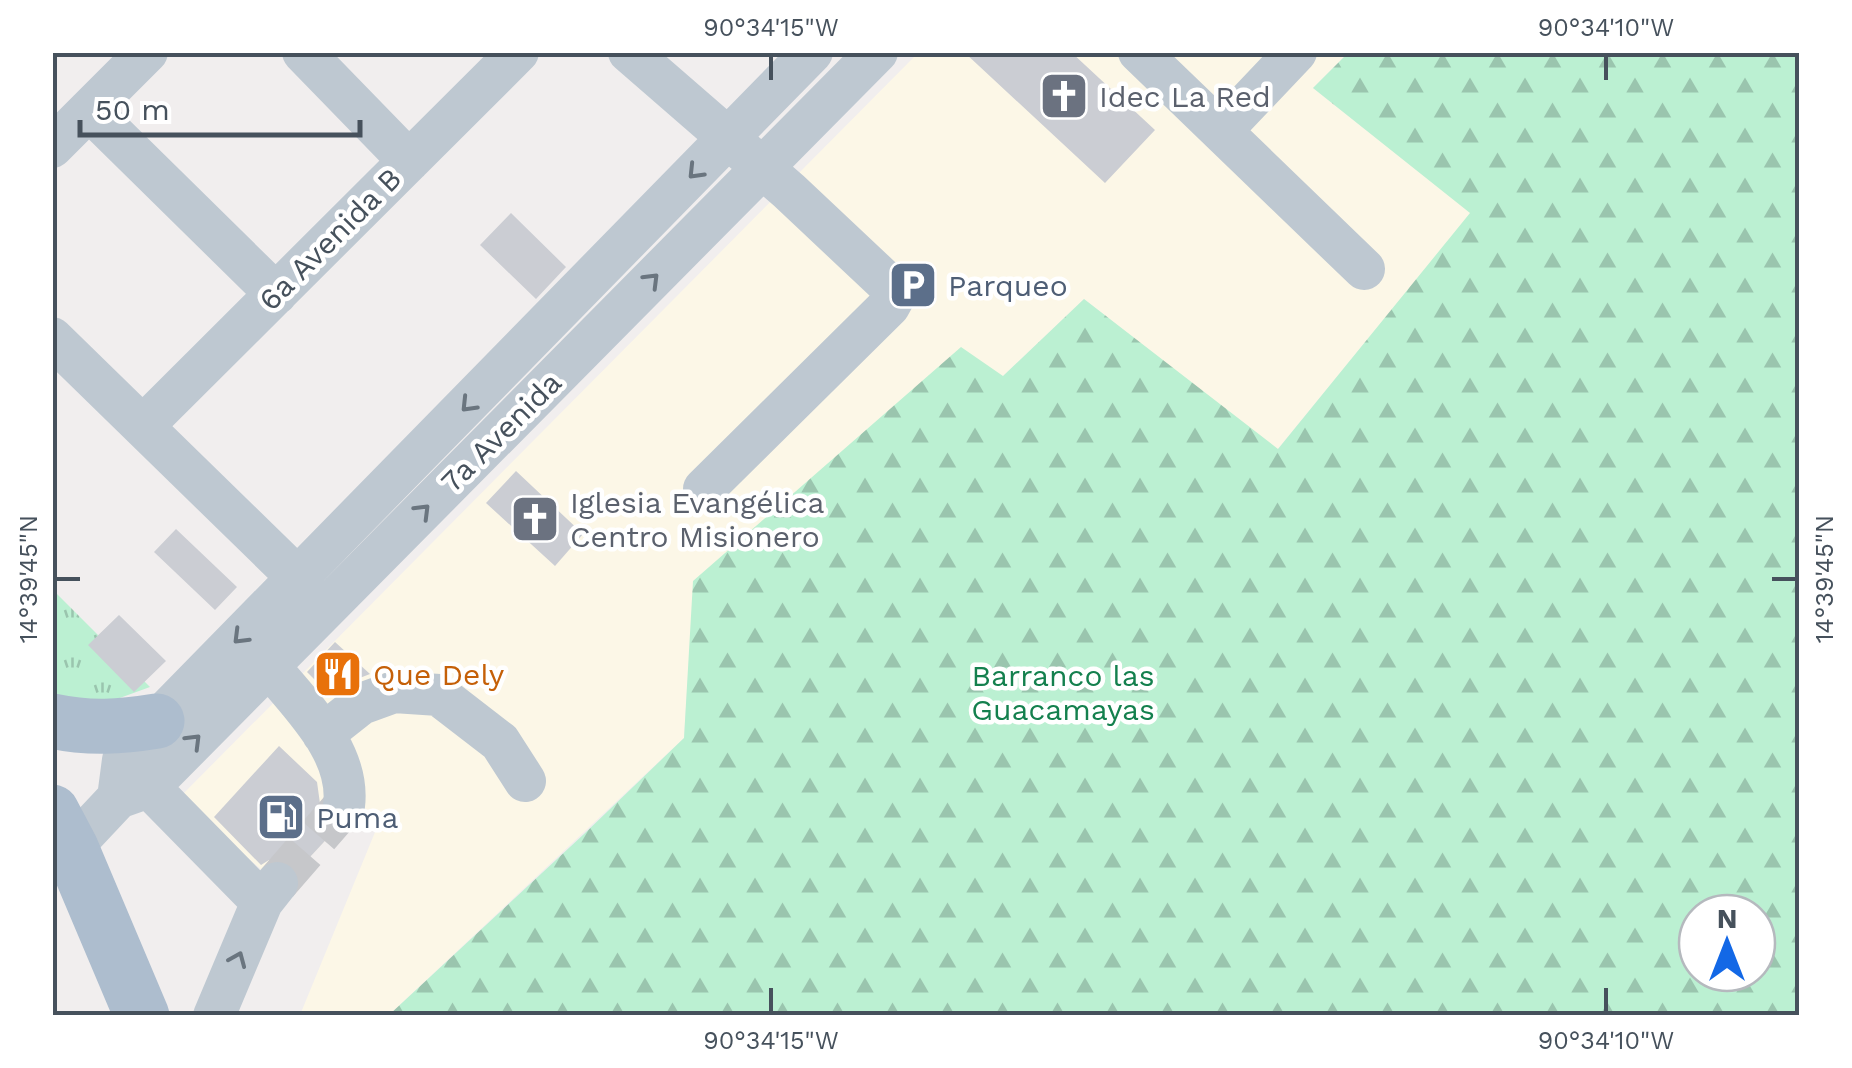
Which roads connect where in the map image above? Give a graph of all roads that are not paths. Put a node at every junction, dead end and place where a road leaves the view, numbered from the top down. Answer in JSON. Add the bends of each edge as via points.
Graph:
{"nodes":[{"id":1,"x":147,"y":52,"type":"edge"},
{"id":2,"x":303,"y":52,"type":"edge"},
{"id":3,"x":518,"y":52,"type":"edge"},
{"id":4,"x":629,"y":52,"type":"edge"},
{"id":5,"x":812,"y":52,"type":"edge"},
{"id":6,"x":877,"y":52,"type":"edge"},
{"id":7,"x":1296,"y":52,"type":"edge"},
{"id":8,"x":1151,"y":57,"type":"edge"},
{"id":9,"x":89,"y":110,"type":"junction"},
{"id":10,"x":1221,"y":131,"type":"junction"},
{"id":11,"x":728,"y":138,"type":"junction"},
{"id":12,"x":52,"y":147,"type":"edge"},
{"id":13,"x":409,"y":161,"type":"junction"},
{"id":14,"x":762,"y":169,"type":"junction"},
{"id":15,"x":1364,"y":269,"type":"dead end"},
{"id":16,"x":276,"y":294,"type":"junction"},
{"id":17,"x":52,"y":338,"type":"edge"},
{"id":18,"x":143,"y":426,"type":"junction"},
{"id":19,"x":704,"y":489,"type":"dead end"},
{"id":20,"x":298,"y":578,"type":"junction"},
{"id":21,"x":269,"y":666,"type":"junction"},
{"id":22,"x":52,"y":721,"type":"edge"},
{"id":23,"x":157,"y":721,"type":"junction"},
{"id":24,"x":323,"y":734,"type":"junction"},
{"id":25,"x":525,"y":781,"type":"dead end"},
{"id":26,"x":134,"y":792,"type":"junction"},
{"id":27,"x":344,"y":806,"type":"dead end"},
{"id":28,"x":59,"y":840,"type":"edge"},
{"id":29,"x":142,"y":1016,"type":"edge"},
{"id":30,"x":214,"y":1016,"type":"edge"}],
"edges":[{"from":1,"to":9,"type":"street"},
{"from":2,"to":13,"type":"street"},
{"from":3,"to":13,"type":"street","name":"6a Avenida B"},
{"from":4,"to":11,"type":"street"},
{"from":5,"to":11,"type":"street","name":"7a Avenida"},
{"from":6,"to":14,"type":"street","name":"7a Avenida"},
{"from":7,"to":10,"type":"street"},
{"from":8,"to":10,"type":"street"},
{"from":9,"to":12,"type":"street"},
{"from":9,"to":16,"type":"street"},
{"from":10,"to":15,"type":"street"},
{"from":11,"to":14,"type":"street"},
{"from":11,"to":20,"type":"street","name":"7a Avenida","one_way":true},
{"from":13,"to":16,"type":"street","name":"6a Avenida B"},
{"from":14,"to":19,"type":"street","via":[[891,287],[894,297]]},
{"from":21,"to":14,"type":"street","name":"7a Avenida","one_way":true},
{"from":16,"to":18,"type":"street","name":"6a Avenida B"},
{"from":17,"to":18,"type":"street"},
{"from":18,"to":20,"type":"street"},
{"from":20,"to":23,"type":"street","name":"7a Avenida","one_way":true},
{"from":21,"to":24,"type":"street"},
{"from":26,"to":21,"type":"street","name":"7a Avenida","one_way":true},
{"from":22,"to":23,"type":"main road","via":[[117,728]]},
{"from":23,"to":26,"type":"street","name":"7a Avenida","via":[[123,760]]},
{"from":24,"to":25,"type":"street","via":[[361,704],[394,692],[438,696],[500,742]]},
{"from":24,"to":27,"type":"street","via":[[339,763]]},
{"from":26,"to":28,"type":"street","name":"7a Avenida"},
{"from":30,"to":26,"type":"street","one_way":true,"via":[[270,892]]},
{"from":28,"to":29,"type":"main road"}]}
